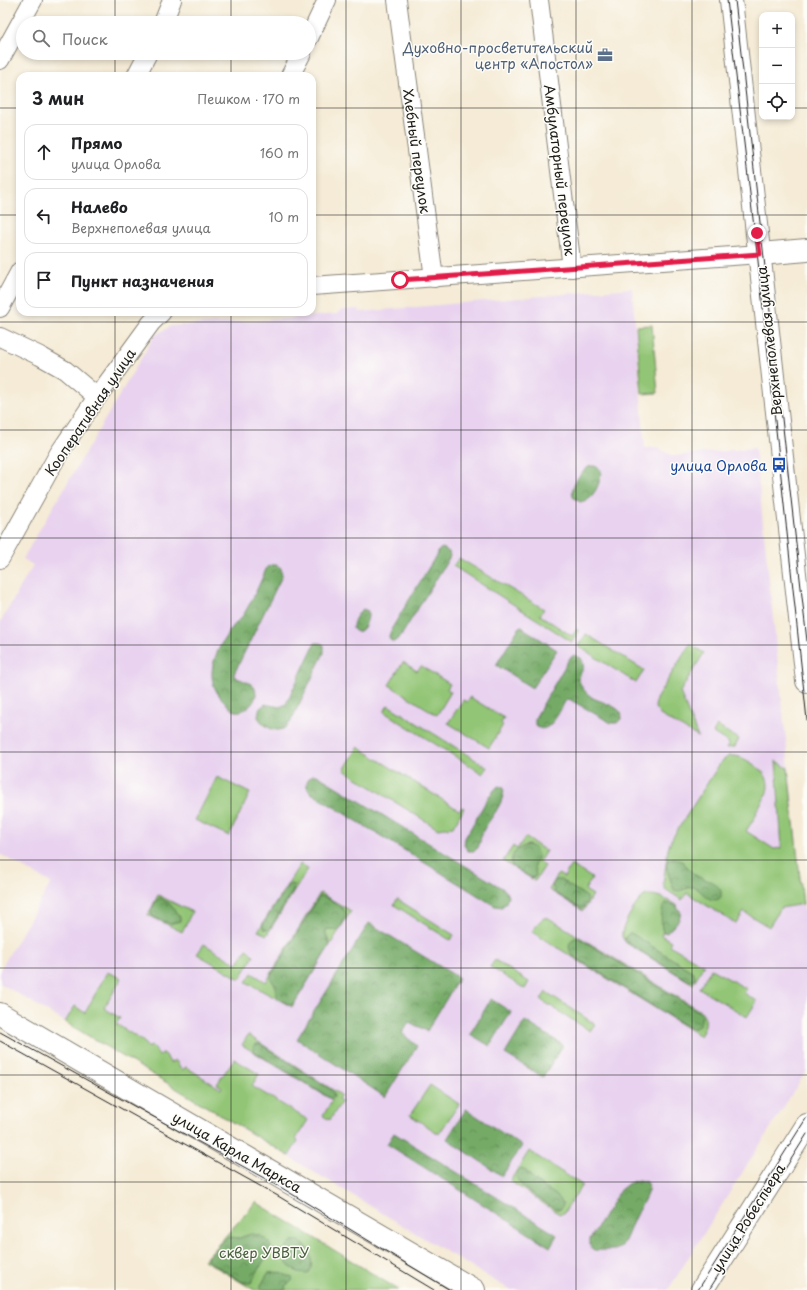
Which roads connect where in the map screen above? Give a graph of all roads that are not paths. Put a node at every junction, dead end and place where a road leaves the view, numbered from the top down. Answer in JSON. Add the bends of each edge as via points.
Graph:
{"nodes":[{"id":1,"x":33,"y":0,"type":"edge"},
{"id":2,"x":172,"y":0,"type":"edge"},
{"id":3,"x":327,"y":0,"type":"edge"},
{"id":4,"x":397,"y":0,"type":"edge"},
{"id":5,"x":539,"y":0,"type":"edge"},
{"id":6,"x":731,"y":0,"type":"edge"},
{"id":7,"x":24,"y":16,"type":"edge"},
{"id":8,"x":165,"y":16,"type":"edge"},
{"id":9,"x":316,"y":23,"type":"edge"},
{"id":10,"x":16,"y":31,"type":"edge"},
{"id":11,"x":0,"y":60,"type":"edge"},
{"id":12,"x":144,"y":60,"type":"edge"},
{"id":13,"x":298,"y":60,"type":"edge"},
{"id":14,"x":138,"y":72,"type":"edge"},
{"id":15,"x":292,"y":72,"type":"edge"},
{"id":16,"x":807,"y":250,"type":"edge"},
{"id":17,"x":760,"y":254,"type":"junction"},
{"id":18,"x":572,"y":268,"type":"junction"},
{"id":19,"x":16,"y":278,"type":"edge"},
{"id":20,"x":434,"y":278,"type":"junction"},
{"id":21,"x":316,"y":286,"type":"edge"},
{"id":22,"x":0,"y":308,"type":"edge"},
{"id":23,"x":158,"y":316,"type":"edge"},
{"id":24,"x":0,"y":337,"type":"edge"},
{"id":25,"x":97,"y":397,"type":"junction"},
{"id":26,"x":0,"y":558,"type":"edge"},
{"id":27,"x":807,"y":681,"type":"edge"},
{"id":28,"x":0,"y":1014,"type":"edge"},
{"id":29,"x":807,"y":1126,"type":"edge"},
{"id":30,"x":474,"y":1290,"type":"edge"},
{"id":31,"x":702,"y":1290,"type":"edge"}],
"edges":[{"from":1,"to":7,"type":"street"},
{"from":2,"to":8,"type":"street"},
{"from":3,"to":9,"type":"street"},
{"from":4,"to":20,"type":"street","name":"Хлебный переулок"},
{"from":5,"to":18,"type":"street","name":"Амбулаторный переулок"},
{"from":6,"to":17,"type":"street","name":"Верхнеполевая улица"},
{"from":10,"to":11,"type":"street"},
{"from":12,"to":14,"type":"street"},
{"from":13,"to":15,"type":"street"},
{"from":16,"to":17,"type":"street"},
{"from":17,"to":18,"type":"street"},
{"from":17,"to":27,"type":"street","name":"Верхнеполевая улица"},
{"from":18,"to":20,"type":"street"},
{"from":19,"to":22,"type":"street"},
{"from":20,"to":21,"type":"street"},
{"from":23,"to":25,"type":"street","name":"Кооперативная улица"},
{"from":24,"to":25,"type":"street","via":[[65,370]]},
{"from":25,"to":26,"type":"street","name":"Кооперативная улица","via":[[59,453]]},
{"from":28,"to":30,"type":"street","name":"улица Карла Маркса"},
{"from":29,"to":31,"type":"street","name":"улица Робеспьера"}]}
